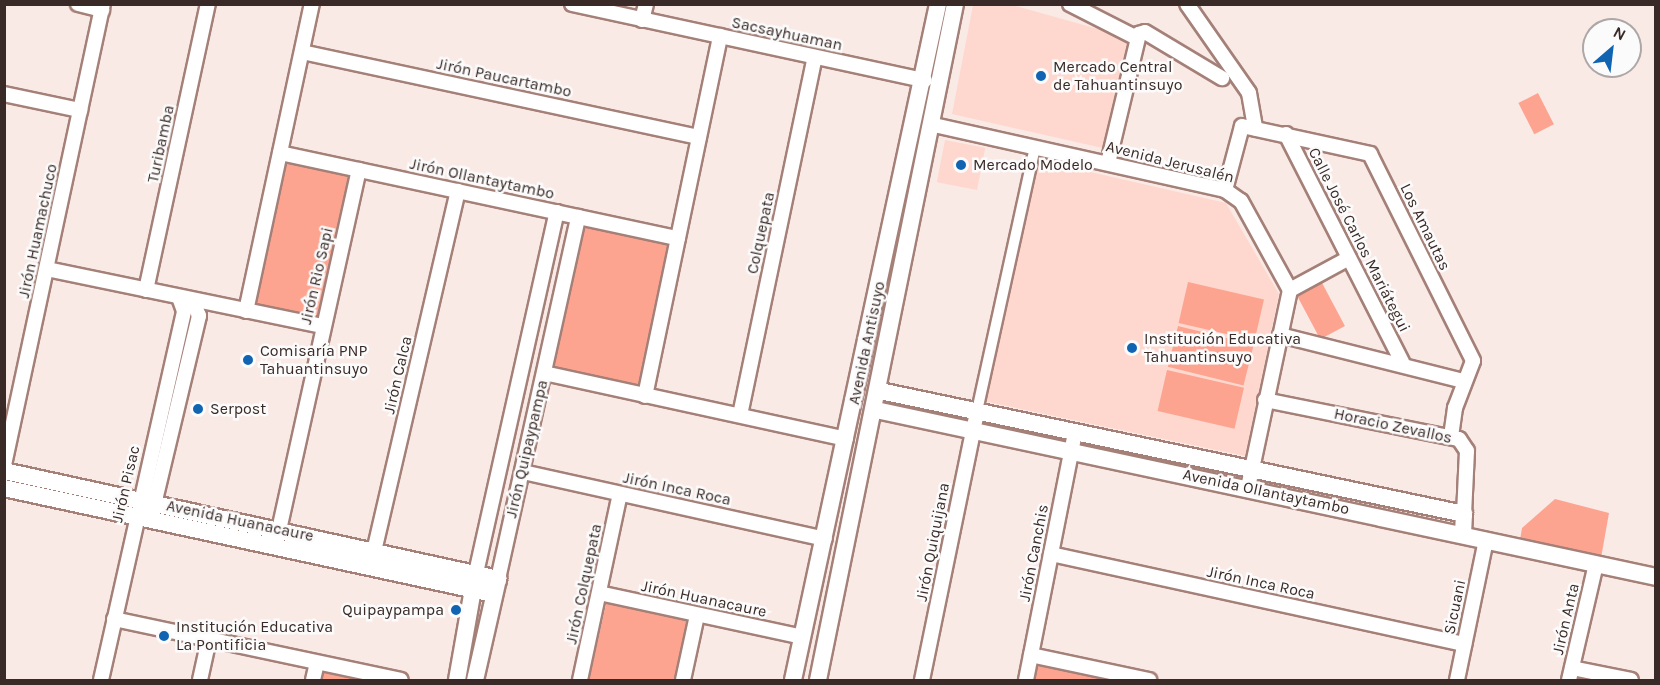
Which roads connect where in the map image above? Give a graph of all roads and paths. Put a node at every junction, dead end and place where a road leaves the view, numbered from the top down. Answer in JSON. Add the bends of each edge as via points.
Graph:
{"nodes":[{"id":1,"x":78,"y":4,"type":"edge"},
{"id":2,"x":208,"y":4,"type":"edge"},
{"id":3,"x":312,"y":4,"type":"edge"},
{"id":4,"x":572,"y":4,"type":"edge"},
{"id":5,"x":646,"y":4,"type":"edge"},
{"id":6,"x":938,"y":4,"type":"edge"},
{"id":7,"x":955,"y":4,"type":"edge"},
{"id":8,"x":1070,"y":4,"type":"edge"},
{"id":9,"x":1187,"y":4,"type":"edge"},
{"id":10,"x":102,"y":7,"type":"edge"},
{"id":11,"x":642,"y":20,"type":"junction"},
{"id":12,"x":1141,"y":35,"type":"junction"},
{"id":13,"x":720,"y":36,"type":"junction"},
{"id":14,"x":302,"y":52,"type":"junction"},
{"id":15,"x":815,"y":57,"type":"junction"},
{"id":16,"x":1222,"y":78,"type":"dead end"},
{"id":17,"x":925,"y":80,"type":"junction"},
{"id":18,"x":4,"y":94,"type":"edge"},
{"id":19,"x":80,"y":110,"type":"junction"},
{"id":20,"x":934,"y":124,"type":"junction"},
{"id":21,"x":1248,"y":127,"type":"junction"},
{"id":22,"x":1286,"y":134,"type":"junction"},
{"id":23,"x":699,"y":137,"type":"junction"},
{"id":24,"x":1035,"y":147,"type":"junction"},
{"id":25,"x":280,"y":153,"type":"junction"},
{"id":26,"x":1108,"y":164,"type":"junction"},
{"id":27,"x":358,"y":170,"type":"junction"},
{"id":28,"x":1225,"y":190,"type":"junction"},
{"id":29,"x":458,"y":191,"type":"junction"},
{"id":30,"x":557,"y":212,"type":"junction"},
{"id":31,"x":578,"y":217,"type":"junction"},
{"id":32,"x":678,"y":238,"type":"junction"},
{"id":33,"x":1349,"y":258,"type":"junction"},
{"id":34,"x":47,"y":269,"type":"junction"},
{"id":35,"x":146,"y":290,"type":"junction"},
{"id":36,"x":1290,"y":290,"type":"junction"},
{"id":37,"x":186,"y":298,"type":"junction"},
{"id":38,"x":246,"y":311,"type":"junction"},
{"id":39,"x":322,"y":326,"type":"junction"},
{"id":40,"x":1280,"y":335,"type":"junction"},
{"id":41,"x":1402,"y":362,"type":"junction"},
{"id":42,"x":544,"y":373,"type":"junction"},
{"id":43,"x":1463,"y":381,"type":"junction"},
{"id":44,"x":880,"y":391,"type":"junction"},
{"id":45,"x":645,"y":396,"type":"junction"},
{"id":46,"x":1265,"y":400,"type":"junction"},
{"id":47,"x":876,"y":410,"type":"junction"},
{"id":48,"x":977,"y":411,"type":"junction"},
{"id":49,"x":740,"y":415,"type":"junction"},
{"id":50,"x":972,"y":431,"type":"junction"},
{"id":51,"x":1075,"y":432,"type":"junction"},
{"id":52,"x":1451,"y":437,"type":"junction"},
{"id":53,"x":846,"y":439,"type":"junction"},
{"id":54,"x":1071,"y":451,"type":"junction"},
{"id":55,"x":4,"y":465,"type":"edge"},
{"id":56,"x":1251,"y":469,"type":"junction"},
{"id":57,"x":4,"y":471,"type":"edge"},
{"id":58,"x":523,"y":472,"type":"junction"},
{"id":59,"x":1248,"y":487,"type":"junction"},
{"id":60,"x":4,"y":488,"type":"edge"},
{"id":61,"x":620,"y":494,"type":"junction"},
{"id":62,"x":145,"y":509,"type":"junction"},
{"id":63,"x":1464,"y":514,"type":"junction"},
{"id":64,"x":279,"y":530,"type":"junction"},
{"id":65,"x":1462,"y":535,"type":"junction"},
{"id":66,"x":825,"y":539,"type":"junction"},
{"id":67,"x":1486,"y":540,"type":"junction"},
{"id":68,"x":1051,"y":554,"type":"junction"},
{"id":69,"x":373,"y":558,"type":"junction"},
{"id":70,"x":1596,"y":564,"type":"junction"},
{"id":71,"x":1656,"y":577,"type":"edge"},
{"id":72,"x":475,"y":581,"type":"junction"},
{"id":73,"x":496,"y":586,"type":"junction"},
{"id":74,"x":599,"y":593,"type":"junction"},
{"id":75,"x":697,"y":615,"type":"junction"},
{"id":76,"x":114,"y":619,"type":"junction"},
{"id":77,"x":802,"y":637,"type":"junction"},
{"id":78,"x":209,"y":639,"type":"junction"},
{"id":79,"x":1464,"y":644,"type":"junction"},
{"id":80,"x":1031,"y":655,"type":"junction"},
{"id":81,"x":317,"y":663,"type":"junction"},
{"id":82,"x":1570,"y":674,"type":"edge"},
{"id":83,"x":1131,"y":679,"type":"edge"},
{"id":84,"x":101,"y":681,"type":"edge"},
{"id":85,"x":200,"y":681,"type":"edge"},
{"id":86,"x":313,"y":681,"type":"edge"},
{"id":87,"x":401,"y":681,"type":"edge"},
{"id":88,"x":457,"y":681,"type":"edge"},
{"id":89,"x":475,"y":681,"type":"edge"},
{"id":90,"x":580,"y":681,"type":"edge"},
{"id":91,"x":683,"y":681,"type":"edge"},
{"id":92,"x":793,"y":681,"type":"edge"},
{"id":93,"x":818,"y":681,"type":"edge"},
{"id":94,"x":922,"y":681,"type":"edge"},
{"id":95,"x":1026,"y":681,"type":"edge"},
{"id":96,"x":1149,"y":681,"type":"edge"},
{"id":97,"x":1456,"y":681,"type":"edge"},
{"id":98,"x":1631,"y":681,"type":"edge"}],
"edges":[{"from":1,"to":10,"type":"street"},
{"from":2,"to":35,"type":"street","name":"Turibamba"},
{"from":3,"to":14,"type":"street"},
{"from":4,"to":11,"type":"street","name":"Sacsayhuaman"},
{"from":5,"to":11,"type":"street"},
{"from":6,"to":17,"type":"street","name":"Avenida Antisuyo"},
{"from":7,"to":20,"type":"street","name":"Avenida Antisuyo"},
{"from":8,"to":12,"type":"street"},
{"from":9,"to":21,"type":"street","via":[[1249,93]]},
{"from":10,"to":19,"type":"street","name":"Jirón Huamachuco"},
{"from":11,"to":13,"type":"street","name":"Sacsayhuaman"},
{"from":12,"to":16,"type":"street"},
{"from":12,"to":26,"type":"street"},
{"from":13,"to":15,"type":"street","name":"Sacsayhuaman"},
{"from":13,"to":23,"type":"street"},
{"from":14,"to":23,"type":"street","name":"Jirón Paucartambo"},
{"from":14,"to":25,"type":"street"},
{"from":15,"to":17,"type":"street","name":"Sacsayhuaman"},
{"from":15,"to":49,"type":"street","name":"Colquepata"},
{"from":17,"to":53,"type":"street","name":"Avenida Antisuyo"},
{"from":18,"to":19,"type":"street"},
{"from":19,"to":34,"type":"street","name":"Jirón Huamachuco"},
{"from":20,"to":24,"type":"street","name":"Avenida Jerusalén"},
{"from":20,"to":44,"type":"street","name":"Avenida Antisuyo"},
{"from":21,"to":22,"type":"street","name":"Los Amautas"},
{"from":21,"to":28,"type":"street"},
{"from":22,"to":33,"type":"street","name":"Calle José Carlos Mariátegui"},
{"from":22,"to":43,"type":"street","name":"Los Amautas","via":[[1370,154],[1473,361]]},
{"from":23,"to":32,"type":"street"},
{"from":24,"to":26,"type":"street","name":"Avenida Jerusalén"},
{"from":24,"to":48,"type":"street"},
{"from":25,"to":27,"type":"street","name":"Jirón Ollantaytambo"},
{"from":25,"to":38,"type":"street"},
{"from":26,"to":28,"type":"street","name":"Avenida Jerusalén"},
{"from":27,"to":29,"type":"street","name":"Jirón Ollantaytambo"},
{"from":27,"to":39,"type":"street","name":"Jirón Rio Sapi"},
{"from":28,"to":36,"type":"street","name":"Avenida Jerusalén","via":[[1241,201]]},
{"from":29,"to":30,"type":"street","name":"Jirón Ollantaytambo"},
{"from":29,"to":69,"type":"street","name":"Jirón Calca"},
{"from":30,"to":31,"type":"street","name":"Jirón Ollantaytambo"},
{"from":30,"to":72,"type":"street"},
{"from":31,"to":32,"type":"street","name":"Jirón Ollantaytambo"},
{"from":31,"to":42,"type":"street","name":"Jirón Quipaypampa"},
{"from":32,"to":45,"type":"street"},
{"from":33,"to":36,"type":"street"},
{"from":33,"to":41,"type":"street","name":"Calle José Carlos Mariátegui"},
{"from":34,"to":35,"type":"street"},
{"from":34,"to":55,"type":"street","name":"Jirón Huamachuco"},
{"from":35,"to":37,"type":"street"},
{"from":36,"to":40,"type":"street"},
{"from":37,"to":38,"type":"street"},
{"from":37,"to":62,"type":"street","name":"Jirón Pisac","via":[[199,316]]},
{"from":38,"to":39,"type":"street"},
{"from":39,"to":64,"type":"street","name":"Jirón Rio Sapi"},
{"from":40,"to":41,"type":"street"},
{"from":40,"to":46,"type":"street"},
{"from":41,"to":43,"type":"street"},
{"from":42,"to":45,"type":"street"},
{"from":42,"to":58,"type":"street","name":"Jirón Quipaypampa"},
{"from":43,"to":52,"type":"street","name":"Los Amautas"},
{"from":44,"to":47,"type":"street","name":"Avenida Antisuyo"},
{"from":44,"to":48,"type":"street","name":"Avenida Ollantaytambo"},
{"from":45,"to":49,"type":"street"},
{"from":46,"to":52,"type":"street","name":"Horacio Zevallos"},
{"from":46,"to":56,"type":"street"},
{"from":47,"to":50,"type":"street","name":"Avenida Ollantaytambo"},
{"from":47,"to":93,"type":"street","name":"Avenida Antisuyo"},
{"from":48,"to":50,"type":"street","name":"Jirón Quiquijana"},
{"from":48,"to":51,"type":"street","name":"Avenida Ollantaytambo"},
{"from":49,"to":53,"type":"street"},
{"from":50,"to":54,"type":"street","name":"Avenida Ollantaytambo"},
{"from":50,"to":94,"type":"street","name":"Jirón Quiquijana"},
{"from":51,"to":54,"type":"street","name":"Jirón Canchis"},
{"from":51,"to":56,"type":"street","name":"Avenida Ollantaytambo"},
{"from":52,"to":63,"type":"street","name":"Horacio Zevallos","via":[[1467,451]]},
{"from":53,"to":66,"type":"street","name":"Avenida Antisuyo"},
{"from":54,"to":59,"type":"street","name":"Avenida Ollantaytambo"},
{"from":54,"to":68,"type":"street","name":"Jirón Canchis"},
{"from":56,"to":59,"type":"street"},
{"from":56,"to":63,"type":"street","name":"Avenida Ollantaytambo"},
{"from":57,"to":62,"type":"street","name":"Avenida Huanacaure"},
{"from":58,"to":61,"type":"street","name":"Jirón Inca Roca"},
{"from":58,"to":73,"type":"street","name":"Jirón Quipaypampa"},
{"from":59,"to":65,"type":"street","name":"Avenida Ollantaytambo"},
{"from":60,"to":62,"type":"street","name":"Avenida Huanacaure"},
{"from":61,"to":66,"type":"street","name":"Jirón Inca Roca"},
{"from":61,"to":74,"type":"street","name":"Jirón Colquepata"},
{"from":62,"to":64,"type":"street","name":"Avenida Huanacaure"},
{"from":62,"to":69,"type":"street","name":"Avenida Huanacaure"},
{"from":62,"to":76,"type":"street","name":"Jirón Pisac"},
{"from":63,"to":65,"type":"street","name":"Horacio Zevallos"},
{"from":64,"to":69,"type":"street","name":"Avenida Huanacaure"},
{"from":65,"to":67,"type":"street","name":"Avenida Ollantaytambo"},
{"from":66,"to":77,"type":"street","name":"Avenida Antisuyo"},
{"from":67,"to":70,"type":"street","name":"Avenida Ollantaytambo"},
{"from":67,"to":79,"type":"street","name":"Sicuani"},
{"from":68,"to":79,"type":"street","name":"Jirón Inca Roca"},
{"from":68,"to":80,"type":"street","name":"Jirón Canchis"},
{"from":69,"to":72,"type":"street","name":"Avenida Huanacaure"},
{"from":70,"to":71,"type":"street","name":"Avenida Ollantaytambo"},
{"from":70,"to":82,"type":"street","name":"Jirón Anta"},
{"from":72,"to":73,"type":"street","name":"Avenida Huanacaure"},
{"from":72,"to":88,"type":"street"},
{"from":73,"to":89,"type":"street","name":"Jirón Quipaypampa"},
{"from":74,"to":75,"type":"street","name":"Jirón Huanacaure"},
{"from":74,"to":90,"type":"street","name":"Jirón Colquepata"},
{"from":75,"to":77,"type":"street","name":"Jirón Huanacaure"},
{"from":75,"to":91,"type":"street"},
{"from":76,"to":78,"type":"street"},
{"from":76,"to":84,"type":"street","name":"Jirón Pisac"},
{"from":77,"to":92,"type":"street","name":"Avenida Antisuyo"},
{"from":78,"to":81,"type":"street"},
{"from":78,"to":85,"type":"street"},
{"from":79,"to":97,"type":"street","name":"Sicuani"},
{"from":80,"to":83,"type":"street"},
{"from":80,"to":95,"type":"street","name":"Jirón Canchis"},
{"from":81,"to":86,"type":"street"},
{"from":81,"to":87,"type":"street"},
{"from":82,"to":98,"type":"street"},
{"from":83,"to":96,"type":"street"}]}
